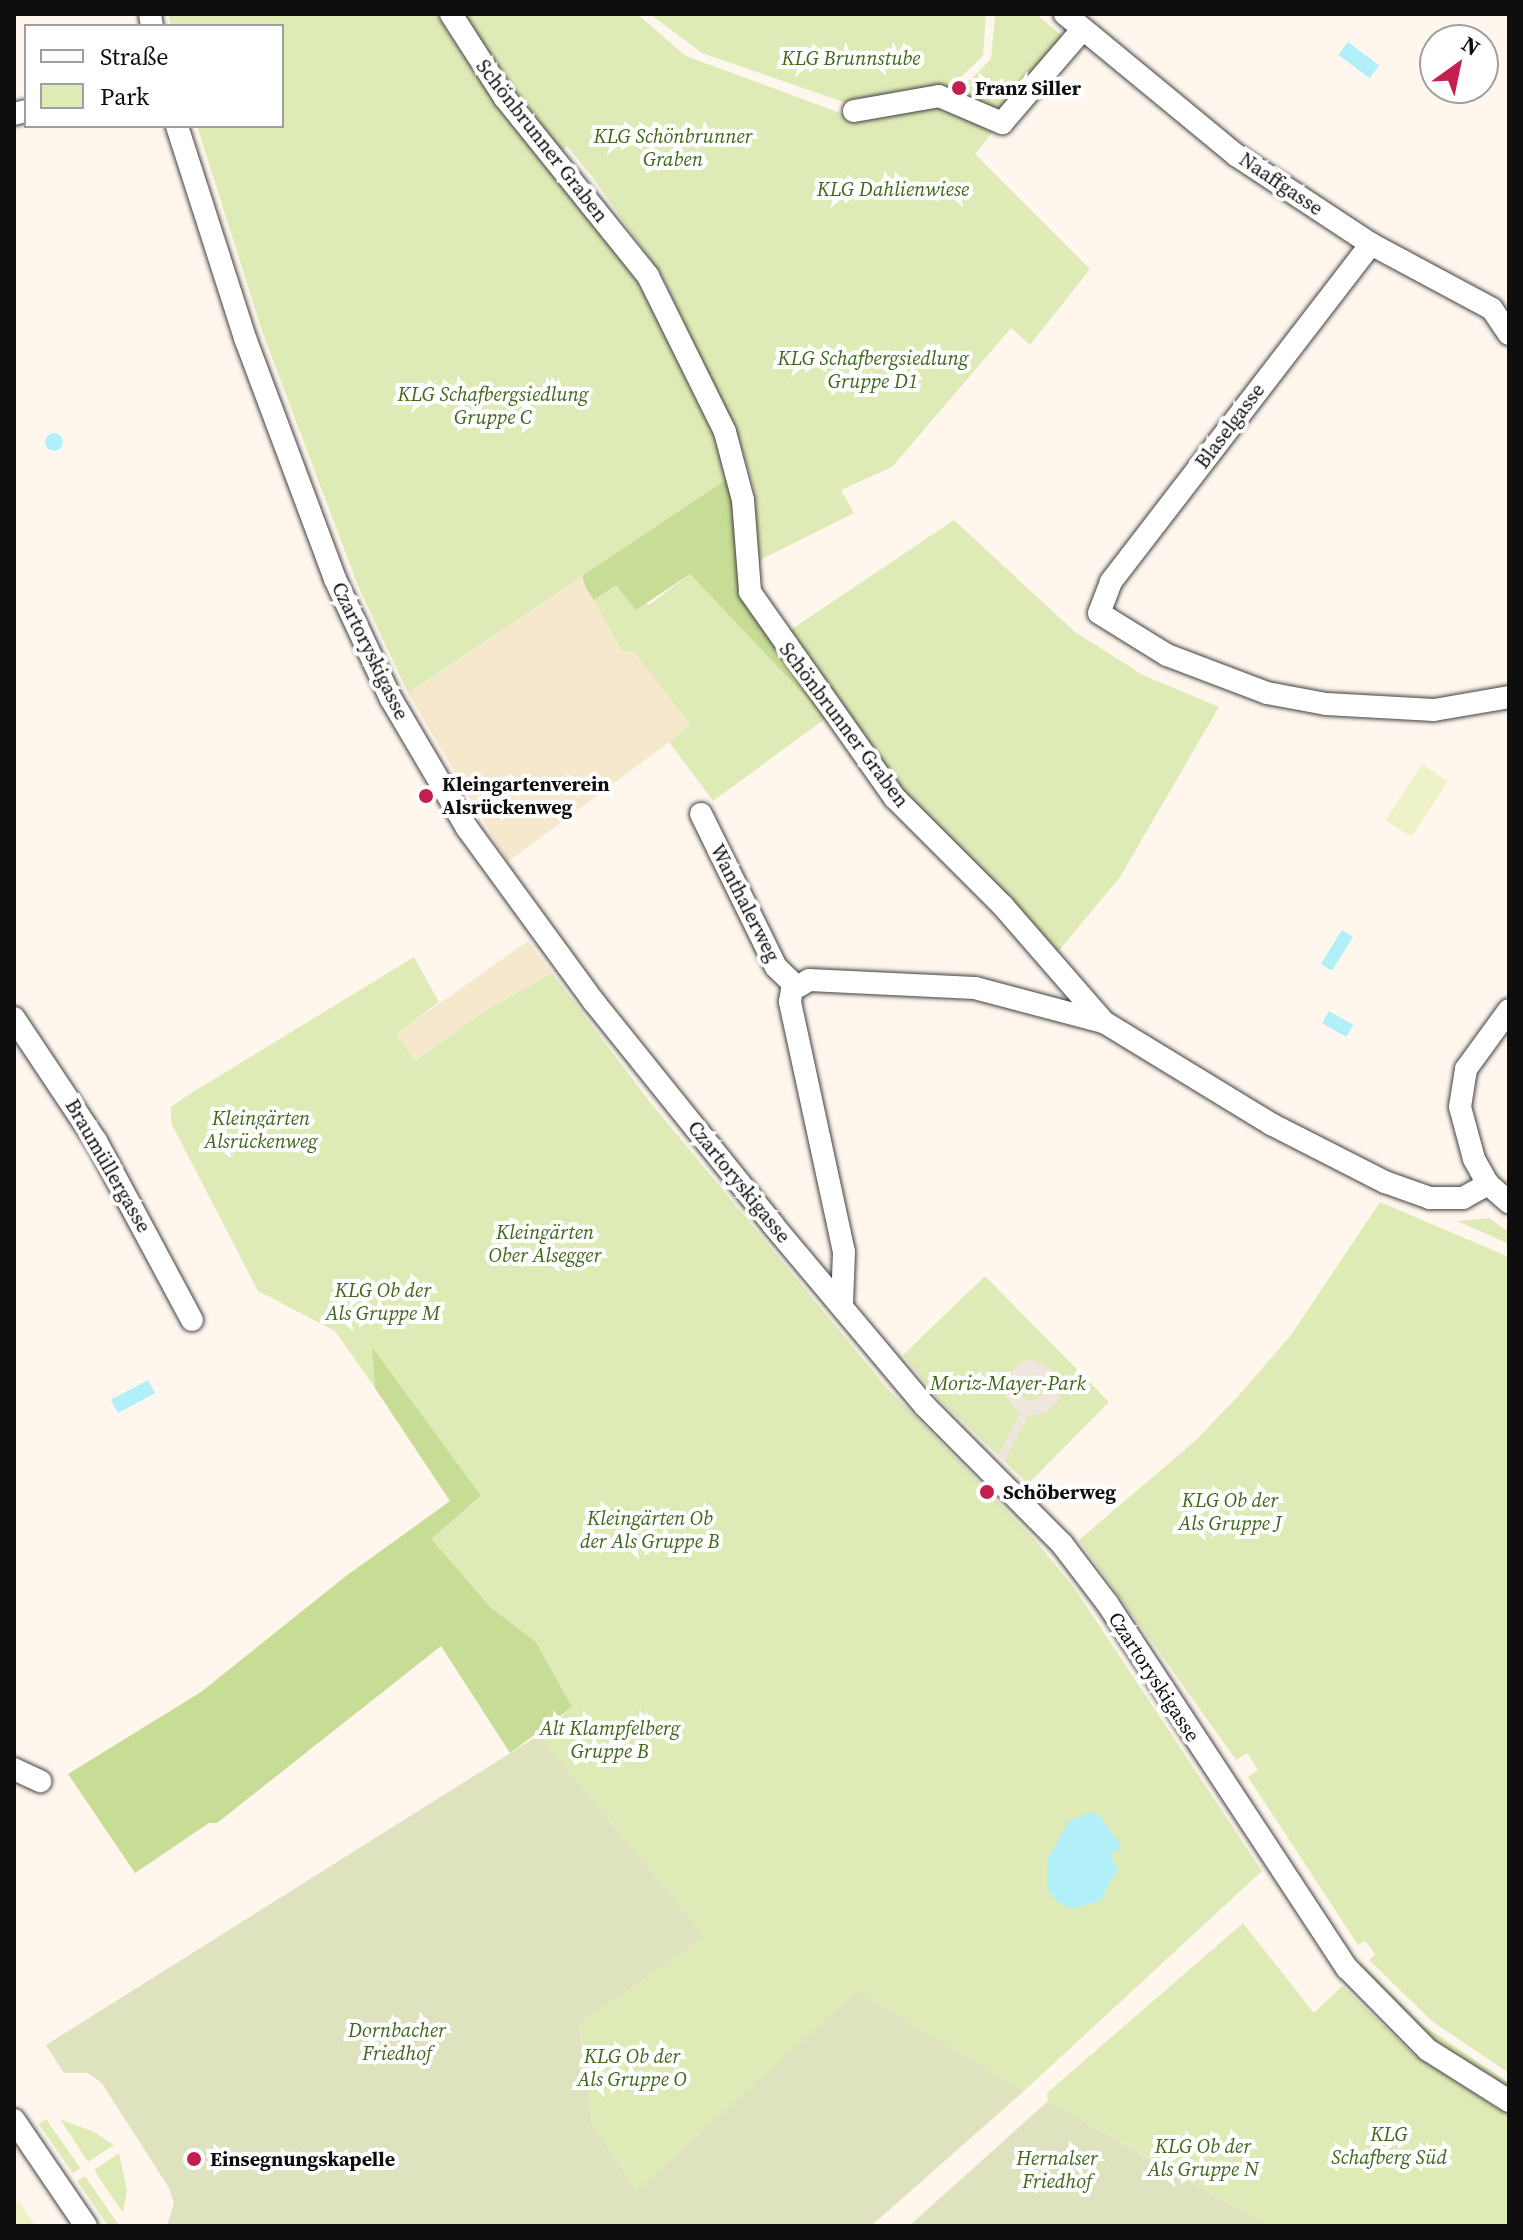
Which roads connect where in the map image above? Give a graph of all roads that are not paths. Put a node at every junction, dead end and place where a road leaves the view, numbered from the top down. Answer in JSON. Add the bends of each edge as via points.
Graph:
{"nodes":[{"id":1,"x":451,"y":14,"type":"edge"},
{"id":2,"x":1065,"y":14,"type":"edge"},
{"id":3,"x":1082,"y":30,"type":"junction"},
{"id":4,"x":854,"y":111,"type":"dead end"},
{"id":5,"x":178,"y":128,"type":"edge"},
{"id":6,"x":1371,"y":244,"type":"junction"},
{"id":7,"x":1500,"y":304,"type":"edge"},
{"id":8,"x":1509,"y":334,"type":"edge"},
{"id":9,"x":1509,"y":697,"type":"edge"},
{"id":10,"x":701,"y":814,"type":"dead end"},
{"id":11,"x":796,"y":986,"type":"junction"},
{"id":12,"x":1509,"y":1010,"type":"edge"},
{"id":13,"x":14,"y":1018,"type":"edge"},
{"id":14,"x":1104,"y":1022,"type":"junction"},
{"id":15,"x":1488,"y":1184,"type":"junction"},
{"id":16,"x":1509,"y":1202,"type":"edge"},
{"id":17,"x":842,"y":1304,"type":"junction"},
{"id":18,"x":192,"y":1320,"type":"dead end"},
{"id":19,"x":14,"y":1769,"type":"edge"},
{"id":20,"x":40,"y":1781,"type":"dead end"},
{"id":21,"x":1509,"y":2101,"type":"edge"},
{"id":22,"x":14,"y":2120,"type":"edge"},
{"id":23,"x":86,"y":2226,"type":"edge"}],
"edges":[{"from":1,"to":14,"type":"street","name":"Schönbrunner Graben","via":[[505,98],[648,276],[693,357],[727,439],[743,500],[750,592],[760,614],[895,798],[1003,906]]},
{"from":2,"to":3,"type":"street","name":"Naaffgasse"},
{"from":3,"to":4,"type":"street","via":[[1002,123],[939,96]]},
{"from":3,"to":6,"type":"street","name":"Naaffgasse","via":[[1236,155]]},
{"from":5,"to":17,"type":"street","name":"Czartoryskigasse","via":[[245,338],[335,579],[416,744],[531,919],[730,1172]]},
{"from":6,"to":7,"type":"street","name":"Naaffgasse"},
{"from":6,"to":9,"type":"street","name":"Blaselgasse","via":[[1111,582],[1099,613],[1167,655],[1267,693],[1326,704],[1434,710]]},
{"from":7,"to":8,"type":"street","name":"Naaffgasse"},
{"from":10,"to":11,"type":"street","name":"Wanthalerweg","via":[[776,967]]},
{"from":11,"to":14,"type":"street","via":[[809,980],[975,988]]},
{"from":11,"to":17,"type":"street","via":[[790,1002],[844,1252]]},
{"from":12,"to":15,"type":"street","via":[[1466,1069],[1460,1107],[1474,1159]]},
{"from":13,"to":18,"type":"street","name":"Braumüllergasse","via":[[96,1141]]},
{"from":14,"to":15,"type":"street","name":"Schönbrunner Graben","via":[[1271,1124],[1385,1182],[1430,1198],[1463,1198]]},
{"from":15,"to":16,"type":"street"},
{"from":17,"to":21,"type":"street","name":"Czartoryskigasse","via":[[925,1406],[1062,1544],[1107,1603],[1347,1968],[1428,2050]]},
{"from":19,"to":20,"type":"street"},
{"from":22,"to":23,"type":"street"}]}
